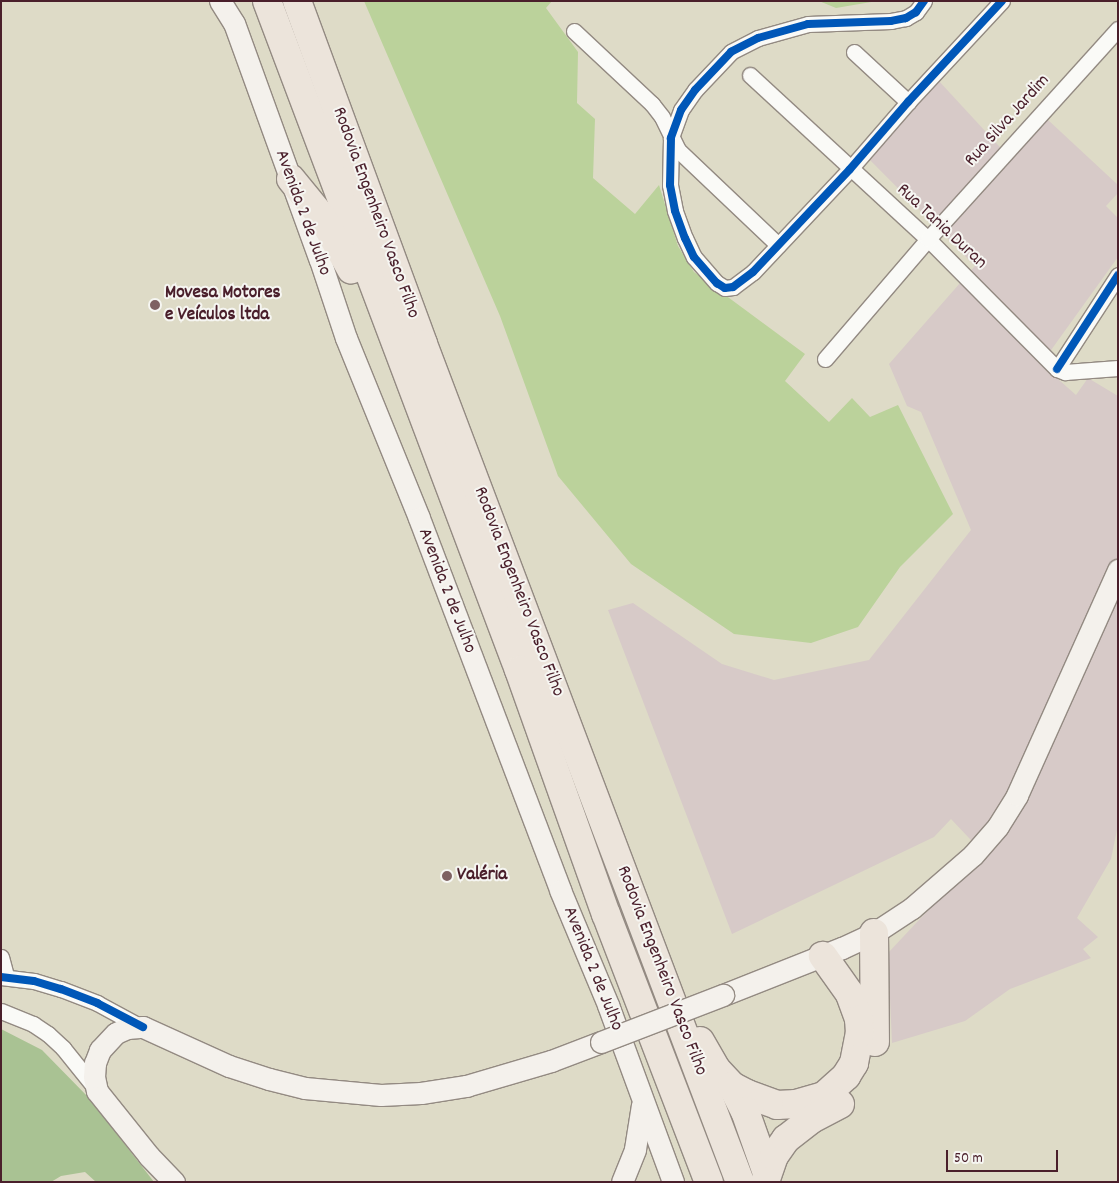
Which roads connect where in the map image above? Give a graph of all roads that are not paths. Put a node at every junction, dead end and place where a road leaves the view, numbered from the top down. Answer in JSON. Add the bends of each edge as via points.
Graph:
{"nodes":[{"id":1,"x":220,"y":1,"type":"edge"},
{"id":2,"x":267,"y":1,"type":"edge"},
{"id":3,"x":298,"y":1,"type":"edge"},
{"id":4,"x":924,"y":1,"type":"edge"},
{"id":5,"x":1002,"y":1,"type":"edge"},
{"id":6,"x":1118,"y":29,"type":"edge"},
{"id":7,"x":574,"y":30,"type":"dead end"},
{"id":8,"x":854,"y":52,"type":"dead end"},
{"id":9,"x":750,"y":76,"type":"dead end"},
{"id":10,"x":908,"y":102,"type":"junction"},
{"id":11,"x":671,"y":138,"type":"junction"},
{"id":12,"x":850,"y":169,"type":"junction"},
{"id":13,"x":291,"y":179,"type":"junction"},
{"id":14,"x":928,"y":239,"type":"junction"},
{"id":15,"x":778,"y":246,"type":"junction"},
{"id":16,"x":1118,"y":274,"type":"edge"},
{"id":17,"x":400,"y":356,"type":"junction"},
{"id":18,"x":825,"y":359,"type":"dead end"},
{"id":19,"x":1057,"y":368,"type":"junction"},
{"id":20,"x":1114,"y":372,"type":"edge"},
{"id":21,"x":1118,"y":570,"type":"edge"},
{"id":22,"x":874,"y":933,"type":"junction"},
{"id":23,"x":648,"y":936,"type":"junction"},
{"id":24,"x":823,"y":956,"type":"junction"},
{"id":25,"x":1,"y":957,"type":"edge"},
{"id":26,"x":4,"y":977,"type":"edge"},
{"id":27,"x":1,"y":1011,"type":"edge"},
{"id":28,"x":143,"y":1027,"type":"junction"},
{"id":29,"x":732,"y":1086,"type":"junction"},
{"id":30,"x":97,"y":1091,"type":"junction"},
{"id":31,"x":642,"y":1102,"type":"junction"},
{"id":32,"x":766,"y":1177,"type":"edge"},
{"id":33,"x":174,"y":1182,"type":"edge"},
{"id":34,"x":622,"y":1182,"type":"edge"},
{"id":35,"x":673,"y":1182,"type":"edge"},
{"id":36,"x":709,"y":1182,"type":"edge"},
{"id":37,"x":740,"y":1182,"type":"edge"}],
"edges":[{"from":1,"to":13,"type":"main road","name":"Avenida 2 de Julho","via":[[234,23]]},
{"from":2,"to":17,"type":"highway","name":"Rodovia Engenheiro Vasco Filho"},
{"from":3,"to":23,"type":"highway","name":"Rodovia Engenheiro Vasco Filho","via":[[423,344]]},
{"from":4,"to":11,"type":"street","via":[[916,12],[906,18],[808,24],[758,38],[731,52],[681,110]]},
{"from":5,"to":10,"type":"street"},
{"from":6,"to":14,"type":"street","name":"Rua Silva Jardim"},
{"from":7,"to":11,"type":"street","via":[[652,104],[662,116]]},
{"from":8,"to":10,"type":"street"},
{"from":9,"to":12,"type":"street","name":"Rua Tania Duran"},
{"from":10,"to":12,"type":"street"},
{"from":11,"to":15,"type":"street","via":[[678,150]]},
{"from":11,"to":15,"type":"street","via":[[670,185],[675,211],[694,257],[718,283],[725,288],[733,288]]},
{"from":12,"to":14,"type":"street","name":"Rua Tania Duran"},
{"from":12,"to":15,"type":"street"},
{"from":13,"to":17,"type":"highway","via":[[322,216],[367,302]]},
{"from":13,"to":31,"type":"main road","name":"Avenida 2 de Julho","via":[[346,338],[419,518],[560,890],[608,1005]]},
{"from":14,"to":18,"type":"street","name":"Rua Silva Jardim"},
{"from":14,"to":19,"type":"street","name":"Rua Tania Duran"},
{"from":16,"to":19,"type":"street"},
{"from":17,"to":36,"type":"highway","name":"Rodovia Engenheiro Vasco Filho","via":[[520,670],[606,914]]},
{"from":19,"to":20,"type":"street","via":[[1065,372]]},
{"from":21,"to":22,"type":"main road","via":[[1018,794],[998,826],[944,883]]},
{"from":22,"to":24,"type":"main road"},
{"from":22,"to":32,"type":"highway","via":[[876,1025],[872,1060],[852,1094],[786,1139]]},
{"from":23,"to":29,"type":"highway","via":[[668,956],[703,1049]]},
{"from":23,"to":37,"type":"highway","name":"Rodovia Engenheiro Vasco Filho"},
{"from":24,"to":28,"type":"main road","bridge":true,"via":[[543,1064],[466,1086],[421,1093],[381,1095],[305,1088],[229,1066]]},
{"from":24,"to":29,"type":"highway","via":[[850,994],[859,1019],[858,1050],[846,1076],[824,1096],[796,1104],[777,1104]]},
{"from":25,"to":26,"type":"street"},
{"from":26,"to":28,"type":"street","via":[[61,988]]},
{"from":27,"to":30,"type":"street","via":[[48,1034]]},
{"from":28,"to":30,"type":"main road","via":[[116,1032],[100,1050],[95,1063]]},
{"from":29,"to":32,"type":"highway","via":[[745,1111]]},
{"from":30,"to":33,"type":"main road"},
{"from":31,"to":34,"type":"main road","via":[[635,1149]]},
{"from":31,"to":35,"type":"main road","name":"Avenida 2 de Julho"}]}
